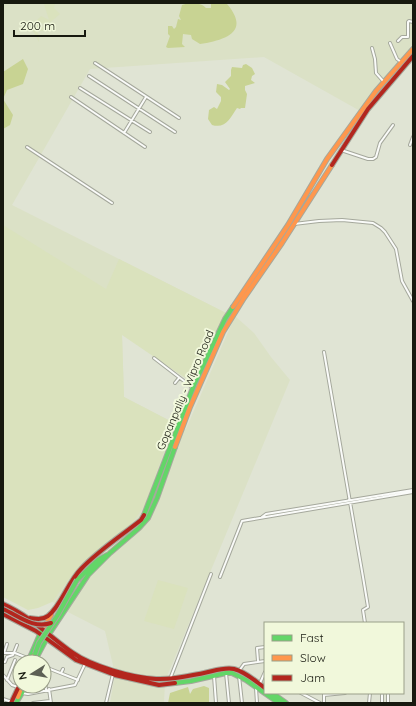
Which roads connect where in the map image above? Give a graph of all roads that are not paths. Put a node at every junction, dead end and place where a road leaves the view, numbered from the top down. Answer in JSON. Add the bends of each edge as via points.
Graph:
{"nodes":[{"id":1,"x":413,"y":22,"type":"edge"},
{"id":2,"x":398,"y":41,"type":"dead end"},
{"id":3,"x":390,"y":43,"type":"dead end"},
{"id":4,"x":372,"y":48,"type":"dead end"},
{"id":5,"x":413,"y":49,"type":"edge"},
{"id":6,"x":413,"y":56,"type":"edge"},
{"id":7,"x":401,"y":62,"type":"junction"},
{"id":8,"x":95,"y":63,"type":"dead end"},
{"id":9,"x":89,"y":76,"type":"dead end"},
{"id":10,"x":384,"y":82,"type":"junction"},
{"id":11,"x":80,"y":88,"type":"dead end"},
{"id":12,"x":146,"y":97,"type":"junction"},
{"id":13,"x":71,"y":98,"type":"dead end"},
{"id":14,"x":139,"y":109,"type":"junction"},
{"id":15,"x":179,"y":118,"type":"dead end"},
{"id":16,"x":131,"y":120,"type":"junction"},
{"id":17,"x":393,"y":125,"type":"dead end"},
{"id":18,"x":124,"y":132,"type":"junction"},
{"id":19,"x":150,"y":132,"type":"dead end"},
{"id":20,"x":175,"y":132,"type":"dead end"},
{"id":21,"x":413,"y":137,"type":"edge"},
{"id":22,"x":339,"y":143,"type":"junction"},
{"id":23,"x":344,"y":144,"type":"junction"},
{"id":24,"x":410,"y":145,"type":"dead end"},
{"id":25,"x":145,"y":146,"type":"dead end"},
{"id":26,"x":27,"y":147,"type":"dead end"},
{"id":27,"x":341,"y":150,"type":"junction"},
{"id":28,"x":112,"y":203,"type":"dead end"},
{"id":29,"x":294,"y":224,"type":"junction"},
{"id":30,"x":412,"y":295,"type":"edge"},
{"id":31,"x":413,"y":301,"type":"edge"},
{"id":32,"x":225,"y":326,"type":"junction"},
{"id":33,"x":324,"y":352,"type":"dead end"},
{"id":34,"x":154,"y":358,"type":"dead end"},
{"id":35,"x":179,"y":378,"type":"junction"},
{"id":36,"x":175,"y":383,"type":"dead end"},
{"id":37,"x":193,"y":388,"type":"junction"},
{"id":38,"x":158,"y":481,"type":"junction"},
{"id":39,"x":163,"y":483,"type":"junction"},
{"id":40,"x":413,"y":491,"type":"edge"},
{"id":41,"x":350,"y":502,"type":"junction"},
{"id":42,"x":110,"y":553,"type":"junction"},
{"id":43,"x":211,"y":574,"type":"dead end"},
{"id":44,"x":220,"y":577,"type":"dead end"},
{"id":45,"x":3,"y":604,"type":"edge"},
{"id":46,"x":3,"y":609,"type":"edge"},
{"id":47,"x":52,"y":612,"type":"junction"},
{"id":48,"x":3,"y":614,"type":"edge"},
{"id":49,"x":30,"y":618,"type":"junction"},
{"id":50,"x":53,"y":622,"type":"junction"},
{"id":51,"x":365,"y":622,"type":"edge"},
{"id":52,"x":43,"y":629,"type":"junction"},
{"id":53,"x":40,"y":634,"type":"junction"},
{"id":54,"x":49,"y":634,"type":"junction"},
{"id":55,"x":46,"y":639,"type":"junction"},
{"id":56,"x":7,"y":644,"type":"dead end"},
{"id":57,"x":17,"y":645,"type":"dead end"},
{"id":58,"x":264,"y":647,"type":"edge"},
{"id":59,"x":4,"y":653,"type":"edge"},
{"id":60,"x":15,"y":653,"type":"junction"},
{"id":61,"x":34,"y":654,"type":"edge"},
{"id":62,"x":35,"y":654,"type":"edge"},
{"id":63,"x":36,"y":654,"type":"edge"},
{"id":64,"x":258,"y":661,"type":"junction"},
{"id":65,"x":264,"y":661,"type":"edge"},
{"id":66,"x":3,"y":662,"type":"edge"},
{"id":67,"x":85,"y":664,"type":"junction"},
{"id":68,"x":12,"y":669,"type":"edge"},
{"id":69,"x":63,"y":669,"type":"dead end"},
{"id":70,"x":52,"y":670,"type":"edge"},
{"id":71,"x":239,"y":671,"type":"junction"},
{"id":72,"x":226,"y":672,"type":"junction"},
{"id":73,"x":62,"y":673,"type":"junction"},
{"id":74,"x":113,"y":674,"type":"junction"},
{"id":75,"x":264,"y":674,"type":"edge"},
{"id":76,"x":3,"y":675,"type":"edge"},
{"id":77,"x":214,"y":675,"type":"junction"},
{"id":78,"x":239,"y":676,"type":"junction"},
{"id":79,"x":8,"y":680,"type":"junction"},
{"id":80,"x":78,"y":680,"type":"junction"},
{"id":81,"x":169,"y":680,"type":"junction"},
{"id":82,"x":12,"y":685,"type":"edge"},
{"id":83,"x":258,"y":686,"type":"junction"},
{"id":84,"x":264,"y":688,"type":"edge"},
{"id":85,"x":52,"y":689,"type":"edge"},
{"id":86,"x":264,"y":691,"type":"edge"},
{"id":87,"x":22,"y":694,"type":"edge"},
{"id":88,"x":268,"y":694,"type":"edge"},
{"id":89,"x":273,"y":694,"type":"edge"},
{"id":90,"x":303,"y":694,"type":"edge"},
{"id":91,"x":324,"y":694,"type":"edge"},
{"id":92,"x":382,"y":694,"type":"dead end"},
{"id":93,"x":306,"y":696,"type":"joint"},
{"id":94,"x":3,"y":699,"type":"edge"},
{"id":95,"x":50,"y":702,"type":"edge"},
{"id":96,"x":14,"y":703,"type":"edge"},
{"id":97,"x":33,"y":703,"type":"edge"},
{"id":98,"x":106,"y":703,"type":"edge"},
{"id":99,"x":216,"y":703,"type":"edge"},
{"id":100,"x":229,"y":703,"type":"edge"},
{"id":101,"x":242,"y":703,"type":"edge"},
{"id":102,"x":257,"y":703,"type":"edge"},
{"id":103,"x":279,"y":703,"type":"edge"},
{"id":104,"x":286,"y":703,"type":"edge"},
{"id":105,"x":320,"y":703,"type":"edge"},
{"id":106,"x":324,"y":703,"type":"edge"},
{"id":107,"x":382,"y":703,"type":"edge"}],
"edges":[{"from":1,"to":2,"type":"street","via":[[408,22],[408,37],[401,37]]},
{"from":3,"to":7,"type":"street"},
{"from":4,"to":10,"type":"street","via":[[376,73]]},
{"from":5,"to":7,"type":"main road","name":"Gopanpally - Wipro Road"},
{"from":6,"to":23,"type":"main road","name":"Gopanpally - Wipro Road","via":[[379,95]]},
{"from":7,"to":10,"type":"main road","name":"Gopanpally - Wipro Road"},
{"from":8,"to":12,"type":"street"},
{"from":9,"to":14,"type":"street"},
{"from":10,"to":22,"type":"main road","name":"Gopanpally - Wipro Road"},
{"from":11,"to":16,"type":"street"},
{"from":12,"to":14,"type":"street"},
{"from":12,"to":15,"type":"street"},
{"from":13,"to":18,"type":"street"},
{"from":14,"to":16,"type":"street"},
{"from":14,"to":20,"type":"street"},
{"from":16,"to":18,"type":"street"},
{"from":16,"to":19,"type":"street"},
{"from":17,"to":27,"type":"street","via":[[380,143],[373,159]]},
{"from":18,"to":25,"type":"street"},
{"from":21,"to":24,"type":"street"},
{"from":22,"to":23,"type":"main road"},
{"from":22,"to":32,"type":"main road","name":"Gopanpally - Wipro Road","via":[[240,296]]},
{"from":23,"to":27,"type":"main road","name":"Gopanpally - Wipro Road"},
{"from":26,"to":28,"type":"street"},
{"from":27,"to":29,"type":"main road","name":"Gopanpally - Wipro Road"},
{"from":29,"to":30,"type":"street","via":[[342,220],[373,223],[385,232],[396,249],[402,281]]},
{"from":29,"to":32,"type":"main road","name":"Gopanpally - Wipro Road"},
{"from":30,"to":31,"type":"street"},
{"from":32,"to":37,"type":"main road","name":"Gopanpally - Wipro Road"},
{"from":32,"to":39,"type":"main road","name":"Gopanpally - Wipro Road","via":[[171,456]]},
{"from":33,"to":41,"type":"street"},
{"from":34,"to":35,"type":"street"},
{"from":35,"to":36,"type":"street"},
{"from":35,"to":37,"type":"street"},
{"from":37,"to":38,"type":"main road","name":"Gopanpally - Wipro Road"},
{"from":38,"to":39,"type":"main road"},
{"from":38,"to":47,"type":"main road","name":"Gopanpally - Wipro Road","via":[[149,506],[140,520],[74,577]]},
{"from":39,"to":42,"type":"main road","name":"Gopanpally - Wipro Road","via":[[145,522]]},
{"from":40,"to":41,"type":"street"},
{"from":41,"to":44,"type":"street","via":[[242,521]]},
{"from":41,"to":51,"type":"street","via":[[368,608],[363,610]]},
{"from":42,"to":50,"type":"main road","name":"Gopanpally - Wipro Road","bridge":true,"via":[[98,560],[77,580]]},
{"from":42,"to":54,"type":"main road","name":"Gopanpally - Wipro Road","via":[[88,575]]},
{"from":43,"to":81,"type":"street"},
{"from":45,"to":49,"type":"main road"},
{"from":46,"to":50,"type":"main road","bridge":true,"via":[[35,625]]},
{"from":47,"to":49,"type":"main road","via":[[43,619]]},
{"from":47,"to":52,"type":"main road","name":"Gopanpally - Wipro Road"},
{"from":48,"to":53,"type":"main road"},
{"from":49,"to":52,"type":"main road"},
{"from":50,"to":62,"type":"main road","name":"Gopanpally - Wipro Road","bridge":true},
{"from":52,"to":53,"type":"main road","name":"Gopanpally - Wipro Road"},
{"from":52,"to":54,"type":"main road"},
{"from":53,"to":55,"type":"main road"},
{"from":53,"to":61,"type":"main road","name":"Gopanpally - Wipro Road"},
{"from":54,"to":55,"type":"main road","name":"Gopanpally - Wipro Road"},
{"from":54,"to":81,"type":"main road","via":[[74,654],[87,660],[137,676]]},
{"from":55,"to":63,"type":"main road","name":"Gopanpally - Wipro Road"},
{"from":55,"to":67,"type":"main road"},
{"from":56,"to":59,"type":"street"},
{"from":57,"to":60,"type":"street"},
{"from":58,"to":64,"type":"street","via":[[258,648]]},
{"from":59,"to":60,"type":"street"},
{"from":60,"to":66,"type":"street"},
{"from":64,"to":65,"type":"street"},
{"from":64,"to":71,"type":"street","via":[[244,664]]},
{"from":67,"to":74,"type":"main road"},
{"from":67,"to":80,"type":"street"},
{"from":68,"to":79,"type":"street"},
{"from":69,"to":73,"type":"street"},
{"from":70,"to":73,"type":"street"},
{"from":71,"to":81,"type":"main road","via":[[227,668]]},
{"from":71,"to":83,"type":"main road"},
{"from":72,"to":77,"type":"main road"},
{"from":72,"to":78,"type":"main road"},
{"from":72,"to":100,"type":"street"},
{"from":73,"to":80,"type":"street"},
{"from":74,"to":77,"type":"main road","via":[[159,685]]},
{"from":74,"to":98,"type":"street"},
{"from":75,"to":83,"type":"street"},
{"from":76,"to":79,"type":"street"},
{"from":77,"to":99,"type":"street"},
{"from":78,"to":83,"type":"main road"},
{"from":78,"to":101,"type":"street"},
{"from":79,"to":82,"type":"street"},
{"from":80,"to":85,"type":"street","via":[[75,685]]},
{"from":83,"to":84,"type":"main road"},
{"from":83,"to":86,"type":"main road"},
{"from":83,"to":102,"type":"street"},
{"from":87,"to":96,"type":"main road"},
{"from":88,"to":103,"type":"main road"},
{"from":89,"to":104,"type":"main road"},
{"from":90,"to":93,"type":"street"},
{"from":91,"to":106,"type":"street"},
{"from":92,"to":107,"type":"street"},
{"from":93,"to":105,"type":"street"},
{"from":94,"to":96,"type":"street"},
{"from":95,"to":97,"type":"street"}]}
